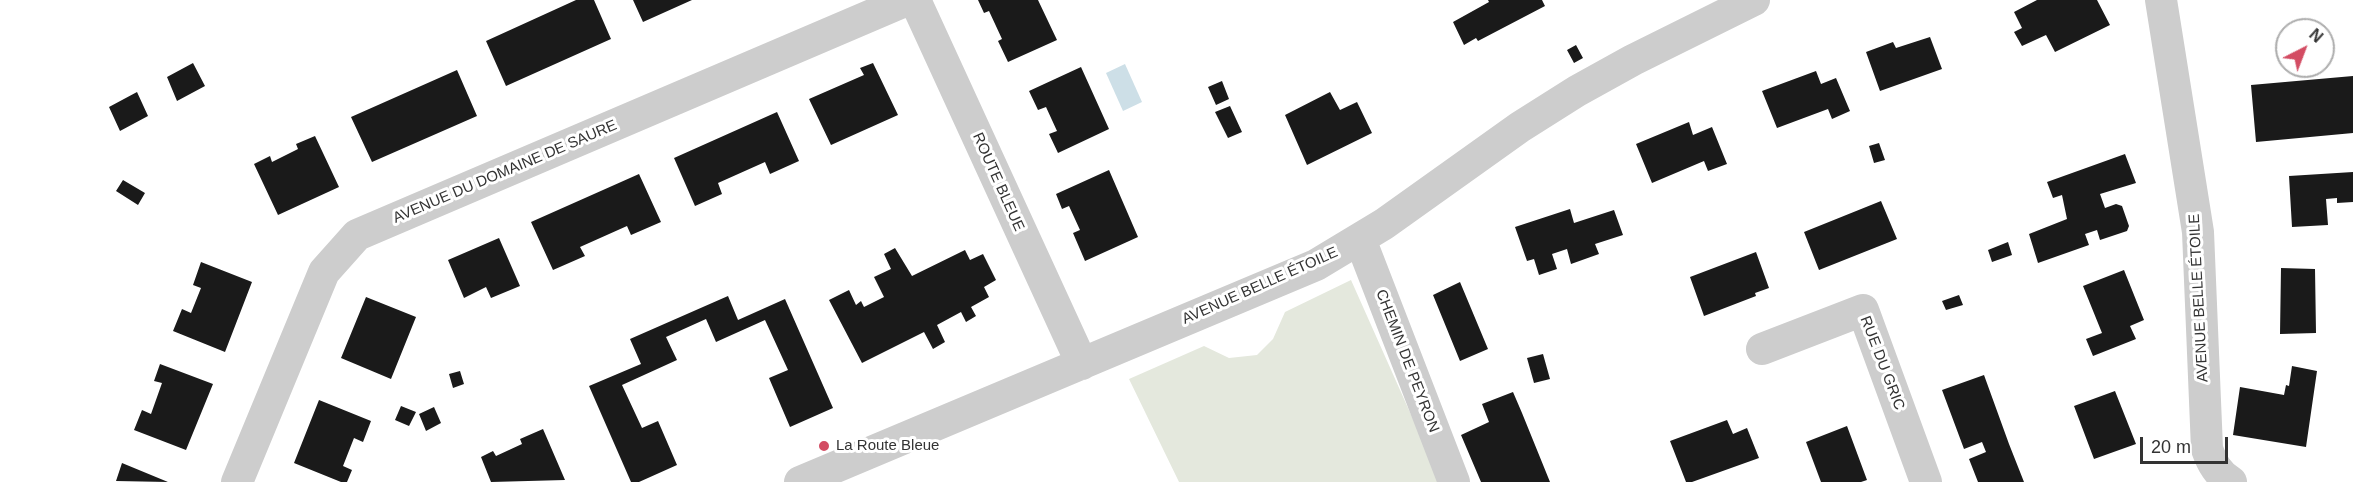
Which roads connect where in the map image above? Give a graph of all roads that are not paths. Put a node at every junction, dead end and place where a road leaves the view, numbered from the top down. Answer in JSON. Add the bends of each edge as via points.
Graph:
{"nodes":[{"id":1,"x":907,"y":0,"type":"edge"},
{"id":2,"x":915,"y":0,"type":"edge"},
{"id":3,"x":1754,"y":0,"type":"edge"},
{"id":4,"x":2161,"y":0,"type":"edge"},
{"id":5,"x":1360,"y":239,"type":"junction"},
{"id":6,"x":1762,"y":350,"type":"dead end"},
{"id":7,"x":1082,"y":364,"type":"junction"},
{"id":8,"x":2220,"y":479,"type":"edge"},
{"id":9,"x":237,"y":482,"type":"edge"},
{"id":10,"x":800,"y":482,"type":"edge"},
{"id":11,"x":1454,"y":482,"type":"edge"},
{"id":12,"x":1926,"y":482,"type":"edge"}],
"edges":[{"from":1,"to":9,"type":"street","name":"AVENUE DU DOMAINE DE SAURE","via":[[357,235],[324,272]]},
{"from":2,"to":7,"type":"street","name":"ROUTE BLEUE"},
{"from":3,"to":5,"type":"street","name":"AVENUE BELLE ÉTOILE","via":[[1577,91]]},
{"from":4,"to":8,"type":"street","name":"AVENUE BELLE ÉTOILE","via":[[2198,232],[2207,449]]},
{"from":5,"to":7,"type":"street","name":"AVENUE BELLE ÉTOILE","via":[[1316,265]]},
{"from":5,"to":11,"type":"street","name":"CHEMIN DE PEYRON"},
{"from":6,"to":12,"type":"street","name":"RUE DU GRIC","via":[[1863,310]]},
{"from":7,"to":10,"type":"street","name":"AVENUE BELLE ÉTOILE"}]}
